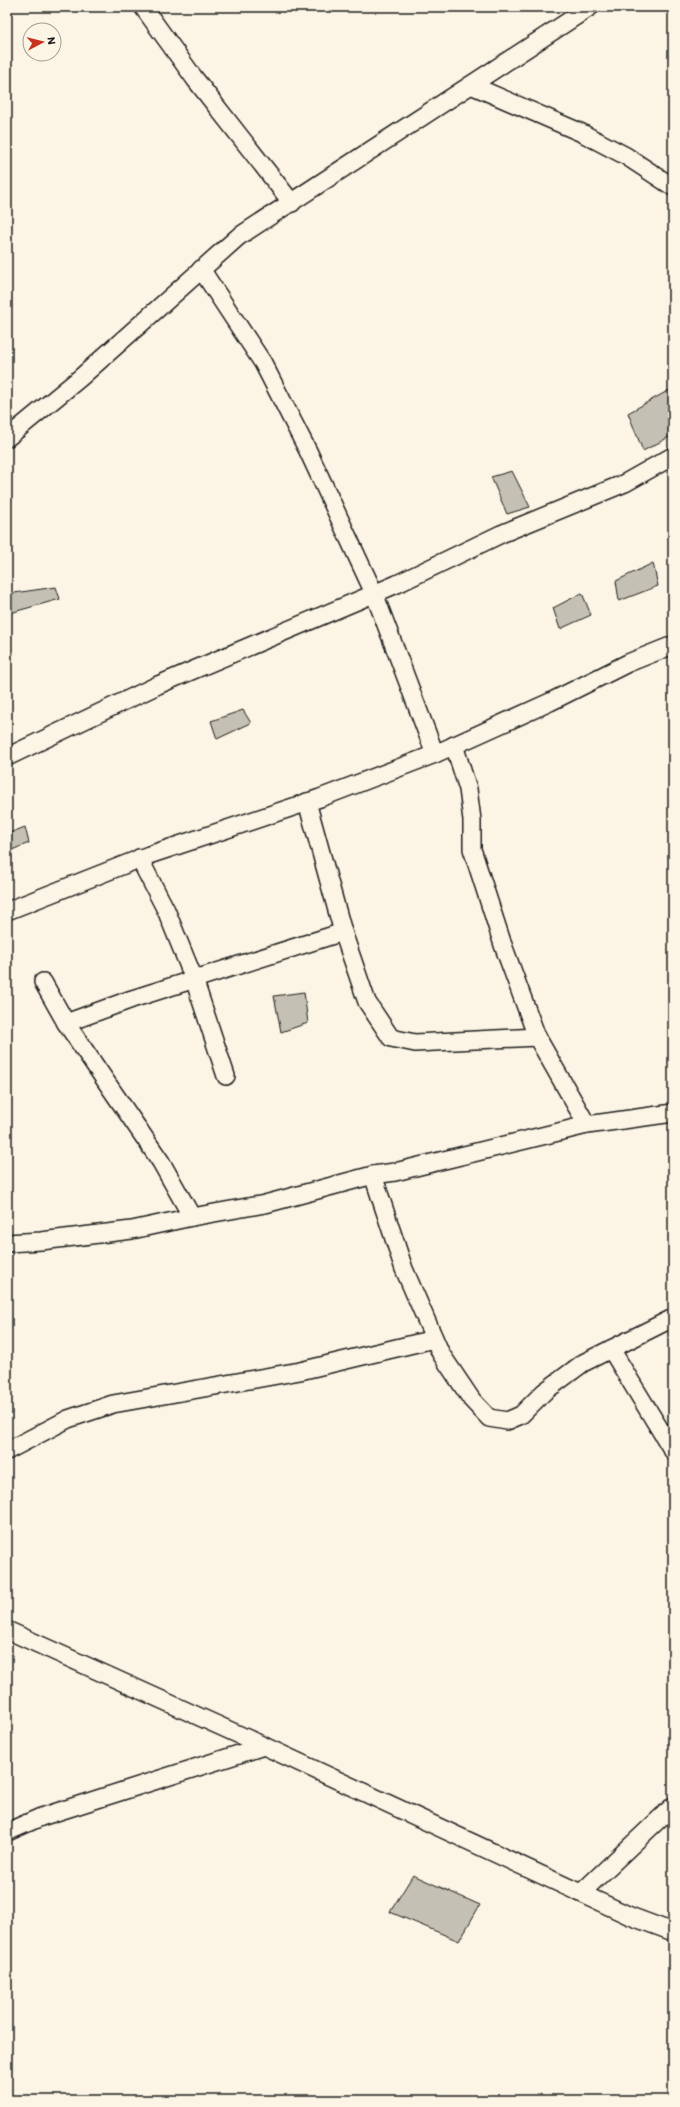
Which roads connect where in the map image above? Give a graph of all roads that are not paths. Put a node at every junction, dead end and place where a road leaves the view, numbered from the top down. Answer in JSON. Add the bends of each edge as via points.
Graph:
{"nodes":[{"id":1,"x":143,"y":7,"type":"edge"},
{"id":2,"x":590,"y":7,"type":"edge"},
{"id":3,"x":471,"y":85,"type":"junction"},
{"id":4,"x":673,"y":187,"type":"edge"},
{"id":5,"x":292,"y":203,"type":"junction"},
{"id":6,"x":201,"y":269,"type":"junction"},
{"id":7,"x":7,"y":438,"type":"edge"},
{"id":8,"x":673,"y":456,"type":"edge"},
{"id":9,"x":374,"y":593,"type":"junction"},
{"id":10,"x":673,"y":645,"type":"edge"},
{"id":11,"x":454,"y":745,"type":"junction"},
{"id":12,"x":435,"y":754,"type":"junction"},
{"id":13,"x":7,"y":757,"type":"edge"},
{"id":14,"x":307,"y":802,"type":"junction"},
{"id":15,"x":139,"y":858,"type":"junction"},
{"id":16,"x":7,"y":911,"type":"edge"},
{"id":17,"x":344,"y":932,"type":"junction"},
{"id":18,"x":194,"y":979,"type":"junction"},
{"id":19,"x":43,"y":982,"type":"dead end"},
{"id":20,"x":66,"y":1023,"type":"junction"},
{"id":21,"x":537,"y":1037,"type":"junction"},
{"id":22,"x":226,"y":1076,"type":"dead end"},
{"id":23,"x":673,"y":1113,"type":"edge"},
{"id":24,"x":587,"y":1125,"type":"junction"},
{"id":25,"x":373,"y":1175,"type":"junction"},
{"id":26,"x":192,"y":1217,"type":"junction"},
{"id":27,"x":7,"y":1243,"type":"edge"},
{"id":28,"x":673,"y":1318,"type":"edge"},
{"id":29,"x":434,"y":1339,"type":"junction"},
{"id":30,"x":611,"y":1349,"type":"junction"},
{"id":31,"x":7,"y":1451,"type":"edge"},
{"id":32,"x":673,"y":1451,"type":"edge"},
{"id":33,"x":7,"y":1630,"type":"edge"},
{"id":34,"x":264,"y":1746,"type":"junction"},
{"id":35,"x":673,"y":1806,"type":"edge"},
{"id":36,"x":7,"y":1832,"type":"edge"},
{"id":37,"x":581,"y":1893,"type":"junction"},
{"id":38,"x":673,"y":1932,"type":"edge"}],
"edges":[{"from":1,"to":5,"type":"street"},
{"from":2,"to":3,"type":"street"},
{"from":3,"to":4,"type":"street","via":[[582,132],[626,156]]},
{"from":3,"to":5,"type":"street"},
{"from":5,"to":6,"type":"street","via":[[238,237]]},
{"from":6,"to":7,"type":"street","via":[[80,378]]},
{"from":6,"to":9,"type":"street","via":[[263,363],[308,451]]},
{"from":8,"to":9,"type":"street","via":[[625,483],[502,534]]},
{"from":9,"to":12,"type":"street"},
{"from":9,"to":13,"type":"street","via":[[158,685]]},
{"from":10,"to":11,"type":"street","via":[[628,663],[550,702]]},
{"from":11,"to":12,"type":"street"},
{"from":11,"to":21,"type":"street","via":[[468,790],[472,849],[503,945]]},
{"from":12,"to":14,"type":"street"},
{"from":14,"to":15,"type":"street"},
{"from":14,"to":17,"type":"street"},
{"from":15,"to":16,"type":"street"},
{"from":15,"to":18,"type":"street","via":[[166,910]]},
{"from":17,"to":18,"type":"street"},
{"from":17,"to":21,"type":"street","via":[[367,1002],[391,1038],[415,1043]]},
{"from":18,"to":20,"type":"street"},
{"from":18,"to":22,"type":"street"},
{"from":19,"to":20,"type":"street"},
{"from":20,"to":26,"type":"street","via":[[161,1162]]},
{"from":21,"to":24,"type":"street"},
{"from":23,"to":24,"type":"street"},
{"from":24,"to":25,"type":"street"},
{"from":25,"to":26,"type":"street","via":[[265,1204]]},
{"from":25,"to":29,"type":"street","via":[[404,1269]]},
{"from":26,"to":27,"type":"street","via":[[132,1230]]},
{"from":28,"to":30,"type":"street"},
{"from":29,"to":30,"type":"street","via":[[472,1400],[489,1418],[507,1421],[521,1415],[544,1392],[583,1363]]},
{"from":29,"to":31,"type":"street","via":[[300,1371],[113,1404],[68,1419]]},
{"from":30,"to":32,"type":"street"},
{"from":33,"to":34,"type":"street"},
{"from":34,"to":36,"type":"street","via":[[41,1817]]},
{"from":34,"to":37,"type":"street"},
{"from":35,"to":37,"type":"street"},
{"from":37,"to":38,"type":"street","via":[[630,1916]]}]}
